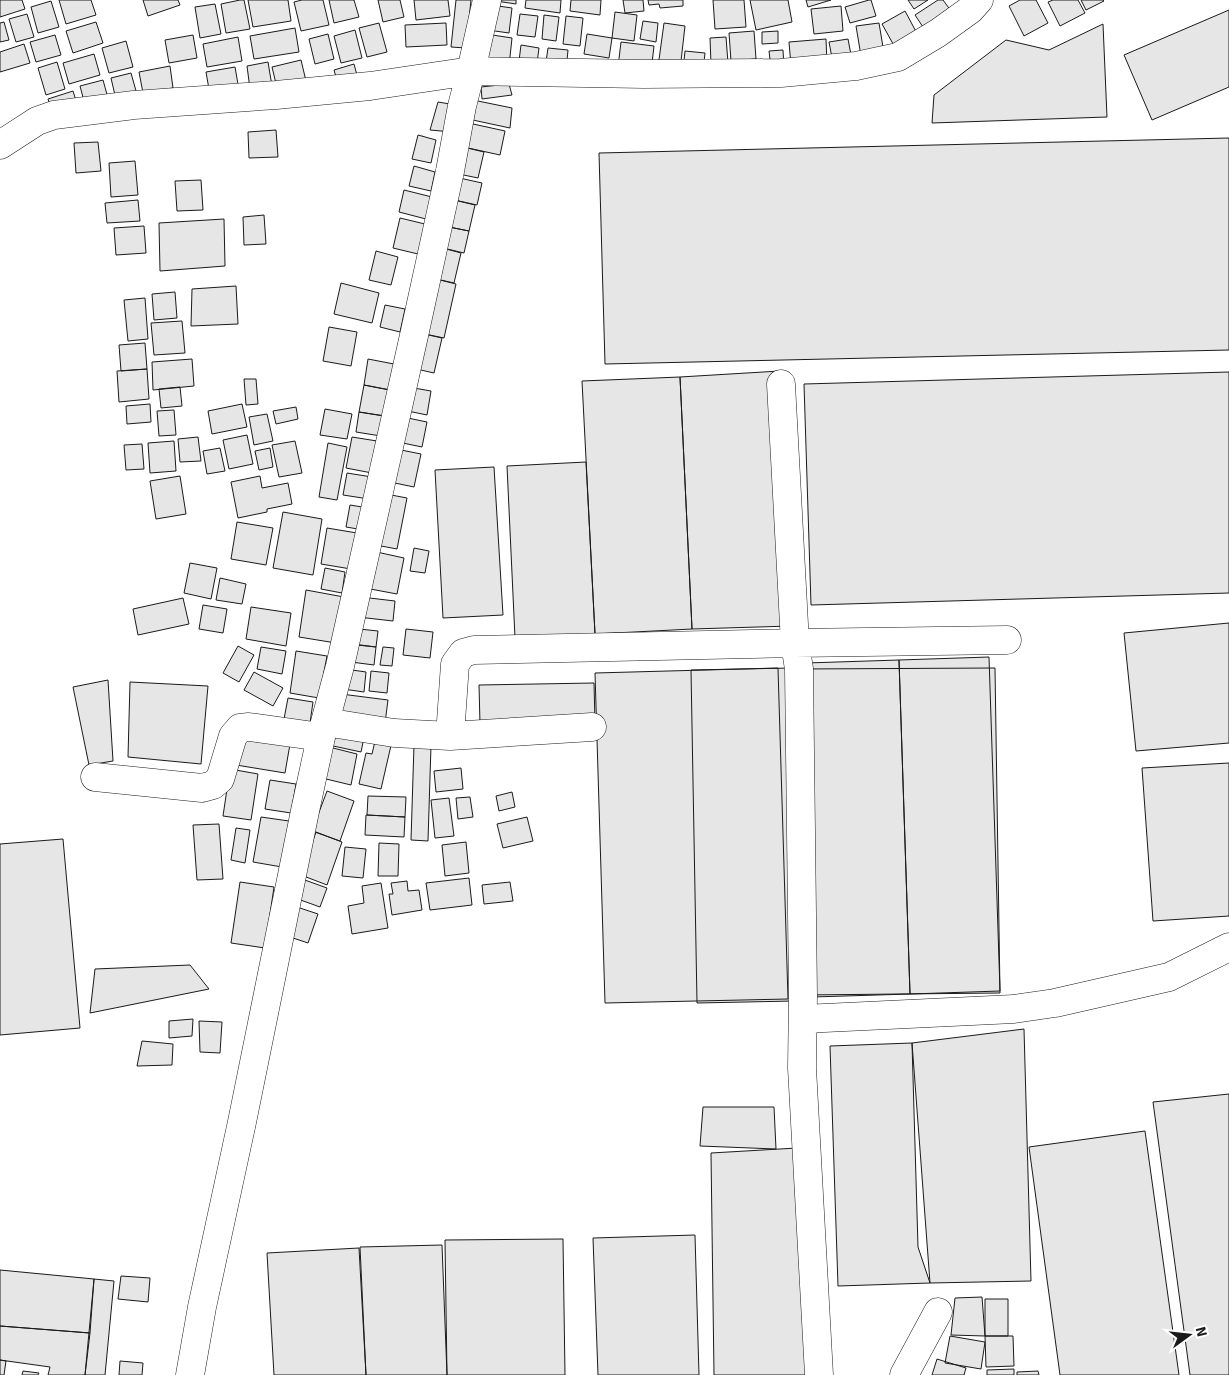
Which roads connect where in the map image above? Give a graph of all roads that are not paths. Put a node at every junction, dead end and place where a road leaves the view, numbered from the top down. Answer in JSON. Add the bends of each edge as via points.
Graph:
{"nodes":[{"id":1,"x":487,"y":0,"type":"edge"},
{"id":2,"x":979,"y":0,"type":"edge"},
{"id":3,"x":467,"y":88,"type":"junction"},
{"id":4,"x":0,"y":145,"type":"edge"},
{"id":5,"x":781,"y":384,"type":"dead end"},
{"id":6,"x":1008,"y":640,"type":"dead end"},
{"id":7,"x":795,"y":643,"type":"junction"},
{"id":8,"x":592,"y":727,"type":"dead end"},
{"id":9,"x":323,"y":730,"type":"junction"},
{"id":10,"x":450,"y":736,"type":"junction"},
{"id":11,"x":95,"y":777,"type":"dead end"},
{"id":12,"x":1229,"y":947,"type":"edge"},
{"id":13,"x":803,"y":1018,"type":"junction"},
{"id":14,"x":938,"y":1312,"type":"dead end"},
{"id":15,"x":190,"y":1375,"type":"edge"},
{"id":16,"x":819,"y":1375,"type":"edge"},
{"id":17,"x":904,"y":1375,"type":"edge"}],
"edges":[{"from":1,"to":3,"type":"street"},
{"from":2,"to":3,"type":"street","via":[[946,28],[898,57],[856,66],[771,73],[644,74]]},
{"from":3,"to":4,"type":"street","via":[[370,86],[134,105],[54,115]]},
{"from":3,"to":9,"type":"street","via":[[340,666]]},
{"from":5,"to":7,"type":"street"},
{"from":6,"to":7,"type":"street"},
{"from":7,"to":10,"type":"street","via":[[474,650],[463,653],[455,664]]},
{"from":7,"to":13,"type":"street","via":[[799,669]]},
{"from":8,"to":10,"type":"street"},
{"from":9,"to":10,"type":"street"},
{"from":9,"to":11,"type":"street","via":[[240,728],[233,736],[220,779],[202,788]]},
{"from":9,"to":15,"type":"street"},
{"from":12,"to":13,"type":"street","via":[[1169,977],[1055,1003],[1014,1009]]},
{"from":13,"to":16,"type":"street","via":[[802,1068]]},
{"from":14,"to":17,"type":"street"}]}
